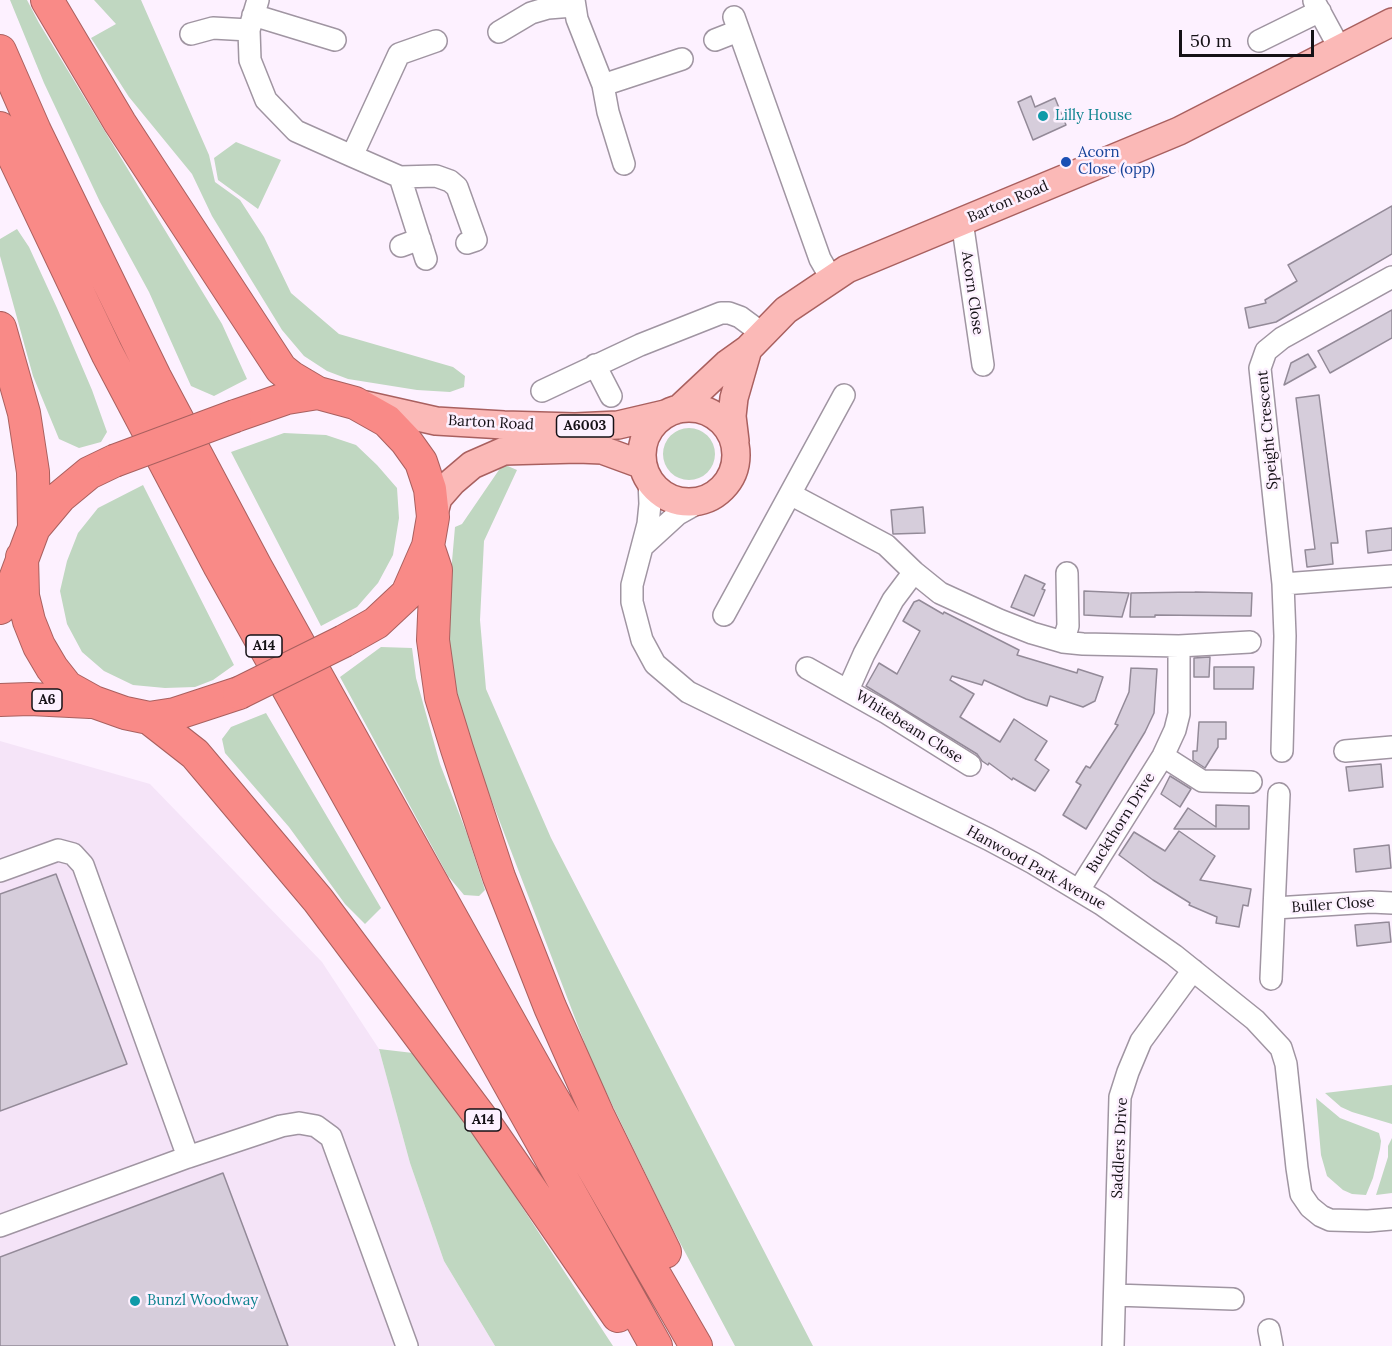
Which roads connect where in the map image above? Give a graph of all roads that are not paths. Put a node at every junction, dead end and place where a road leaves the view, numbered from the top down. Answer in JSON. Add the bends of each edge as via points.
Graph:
{"nodes":[{"id":1,"x":46,"y":0,"type":"edge"},
{"id":2,"x":573,"y":3,"type":"edge"},
{"id":3,"x":1317,"y":6,"type":"edge"},
{"id":4,"x":253,"y":15,"type":"edge"},
{"id":5,"x":1392,"y":22,"type":"edge"},
{"id":6,"x":499,"y":32,"type":"dead end"},
{"id":7,"x":191,"y":34,"type":"dead end"},
{"id":8,"x":335,"y":40,"type":"dead end"},
{"id":9,"x":715,"y":40,"type":"dead end"},
{"id":10,"x":435,"y":41,"type":"dead end"},
{"id":11,"x":1259,"y":41,"type":"dead end"},
{"id":12,"x":1340,"y":49,"type":"junction"},
{"id":13,"x":0,"y":51,"type":"edge"},
{"id":14,"x":682,"y":59,"type":"dead end"},
{"id":15,"x":603,"y":85,"type":"junction"},
{"id":16,"x":0,"y":128,"type":"edge"},
{"id":17,"x":352,"y":156,"type":"junction"},
{"id":18,"x":624,"y":164,"type":"dead end"},
{"id":19,"x":400,"y":177,"type":"junction"},
{"id":20,"x":962,"y":222,"type":"junction"},
{"id":21,"x":467,"y":243,"type":"dead end"},
{"id":22,"x":416,"y":248,"type":"dead end"},
{"id":23,"x":1392,"y":277,"type":"edge"},
{"id":24,"x":831,"y":278,"type":"junction"},
{"id":25,"x":0,"y":328,"type":"edge"},
{"id":26,"x":755,"y":341,"type":"junction"},
{"id":27,"x":595,"y":365,"type":"junction"},
{"id":28,"x":983,"y":365,"type":"dead end"},
{"id":29,"x":542,"y":391,"type":"dead end"},
{"id":30,"x":318,"y":393,"type":"junction"},
{"id":31,"x":844,"y":395,"type":"dead end"},
{"id":32,"x":611,"y":396,"type":"dead end"},
{"id":33,"x":355,"y":403,"type":"junction"},
{"id":34,"x":672,"y":412,"type":"junction"},
{"id":35,"x":736,"y":449,"type":"junction"},
{"id":36,"x":646,"y":472,"type":"junction"},
{"id":37,"x":790,"y":494,"type":"junction"},
{"id":38,"x":703,"y":500,"type":"junction"},
{"id":39,"x":34,"y":528,"type":"junction"},
{"id":40,"x":430,"y":532,"type":"junction"},
{"id":41,"x":641,"y":548,"type":"junction"},
{"id":42,"x":22,"y":557,"type":"junction"},
{"id":43,"x":914,"y":572,"type":"junction"},
{"id":44,"x":1067,"y":573,"type":"dead end"},
{"id":45,"x":1392,"y":576,"type":"edge"},
{"id":46,"x":1283,"y":584,"type":"junction"},
{"id":47,"x":0,"y":608,"type":"edge"},
{"id":48,"x":724,"y":615,"type":"dead end"},
{"id":49,"x":1064,"y":642,"type":"junction"},
{"id":50,"x":1250,"y":642,"type":"dead end"},
{"id":51,"x":1179,"y":646,"type":"junction"},
{"id":52,"x":807,"y":668,"type":"dead end"},
{"id":53,"x":848,"y":690,"type":"junction"},
{"id":54,"x":0,"y":699,"type":"edge"},
{"id":55,"x":94,"y":702,"type":"junction"},
{"id":56,"x":149,"y":718,"type":"junction"},
{"id":57,"x":1392,"y":747,"type":"edge"},
{"id":58,"x":1282,"y":751,"type":"dead end"},
{"id":59,"x":1345,"y":751,"type":"dead end"},
{"id":60,"x":1163,"y":756,"type":"junction"},
{"id":61,"x":970,"y":765,"type":"dead end"},
{"id":62,"x":1251,"y":782,"type":"dead end"},
{"id":63,"x":1279,"y":794,"type":"dead end"},
{"id":64,"x":0,"y":871,"type":"edge"},
{"id":65,"x":1079,"y":890,"type":"junction"},
{"id":66,"x":1392,"y":903,"type":"edge"},
{"id":67,"x":1275,"y":908,"type":"junction"},
{"id":68,"x":1193,"y":970,"type":"junction"},
{"id":69,"x":1271,"y":980,"type":"dead end"},
{"id":70,"x":188,"y":1157,"type":"junction"},
{"id":71,"x":1392,"y":1219,"type":"edge"},
{"id":72,"x":0,"y":1226,"type":"edge"},
{"id":73,"x":1115,"y":1295,"type":"junction"},
{"id":74,"x":1233,"y":1299,"type":"dead end"},
{"id":75,"x":407,"y":1346,"type":"edge"},
{"id":76,"x":639,"y":1346,"type":"edge"},
{"id":77,"x":656,"y":1346,"type":"edge"},
{"id":78,"x":696,"y":1346,"type":"edge"},
{"id":79,"x":709,"y":1346,"type":"edge"},
{"id":80,"x":1113,"y":1346,"type":"edge"}],
"edges":[{"from":1,"to":30,"type":"highway","via":[[120,123],[273,360],[291,377]]},
{"from":2,"to":6,"type":"street","via":[[531,13]]},
{"from":2,"to":15,"type":"street"},
{"from":3,"to":11,"type":"street"},
{"from":3,"to":12,"type":"street"},
{"from":4,"to":7,"type":"street"},
{"from":4,"to":8,"type":"street"},
{"from":4,"to":17,"type":"street","via":[[250,60],[266,100],[296,131]]},
{"from":5,"to":12,"type":"main road","name":"Barton Road","number":"A6003"},
{"from":9,"to":24,"type":"street","via":[[736,24],[820,259]]},
{"from":10,"to":17,"type":"street","via":[[399,54]]},
{"from":12,"to":20,"type":"main road","name":"Barton Road","number":"A6003","via":[[1179,131]]},
{"from":13,"to":78,"type":"highway","number":"A14","via":[[150,367],[256,567],[535,1068]]},
{"from":14,"to":15,"type":"street"},
{"from":15,"to":18,"type":"street"},
{"from":16,"to":77,"type":"highway","number":"A14","via":[[107,353],[220,567]]},
{"from":17,"to":19,"type":"street"},
{"from":19,"to":21,"type":"street","via":[[436,176],[457,187],[476,240]]},
{"from":19,"to":22,"type":"street"},
{"from":20,"to":24,"type":"main road","name":"Barton Road","number":"A6003","via":[[876,255]]},
{"from":20,"to":28,"type":"street","name":"Acorn Close"},
{"from":23,"to":46,"type":"street","name":"Speight Crescent","via":[[1282,338],[1266,351],[1260,368]]},
{"from":24,"to":26,"type":"main road","name":"Barton Road","number":"A6003","via":[[786,310]]},
{"from":25,"to":39,"type":"highway","via":[[24,413],[33,472]]},
{"from":26,"to":27,"type":"street","via":[[740,317],[721,313]]},
{"from":26,"to":34,"type":"main road","name":"Barton Road","number":"A6003"},
{"from":26,"to":35,"type":"main road","name":"Barton Road","number":"A6003","via":[[734,398]]},
{"from":27,"to":29,"type":"street"},
{"from":27,"to":32,"type":"street"},
{"from":30,"to":33,"type":"highway"},
{"from":30,"to":39,"type":"highway","bridge":true,"via":[[287,398],[114,461],[89,473],[60,497]]},
{"from":31,"to":37,"type":"street"},
{"from":33,"to":34,"type":"main road","name":"Barton Road","number":"A6003","via":[[436,421],[575,427],[618,425]]},
{"from":33,"to":40,"type":"highway","via":[[387,421],[421,462],[430,489]]},
{"from":34,"to":35,"type":"main road","via":[[693,408],[707,411],[731,433]]},
{"from":34,"to":36,"type":"main road","via":[[654,424],[646,436],[642,450]]},
{"from":35,"to":38,"type":"main road","via":[[729,480]]},
{"from":36,"to":38,"type":"main road","via":[[658,490],[671,498]]},
{"from":36,"to":40,"type":"main road","name":"Barton Road","number":"A6003","via":[[602,450],[504,451],[472,465],[452,482],[438,498]]},
{"from":36,"to":41,"type":"street","name":"Hanwood Park Avenue","via":[[650,504]]},
{"from":37,"to":43,"type":"street","via":[[886,545]]},
{"from":37,"to":48,"type":"street"},
{"from":38,"to":41,"type":"street","via":[[678,514]]},
{"from":39,"to":42,"type":"highway"},
{"from":40,"to":56,"type":"highway","bridge":true,"via":[[407,594],[376,623],[239,693],[175,714]]},
{"from":40,"to":79,"type":"highway","via":[[436,570],[433,640],[441,697],[500,877],[549,1007]]},
{"from":41,"to":65,"type":"street","name":"Hanwood Park Avenue","via":[[632,585],[636,623],[655,664],[687,692],[988,839]]},
{"from":42,"to":47,"type":"highway","via":[[9,595]]},
{"from":42,"to":55,"type":"highway","via":[[23,596],[39,646],[67,687]]},
{"from":43,"to":49,"type":"street","via":[[940,593],[1010,624]]},
{"from":43,"to":53,"type":"street","name":"Whitebeam Close","via":[[892,600]]},
{"from":44,"to":49,"type":"street","via":[[1068,626]]},
{"from":45,"to":46,"type":"street"},
{"from":46,"to":58,"type":"street","name":"Speight Crescent"},
{"from":49,"to":51,"type":"street"},
{"from":50,"to":51,"type":"street"},
{"from":51,"to":60,"type":"street","name":"Buckthorn Drive","via":[[1179,714]]},
{"from":52,"to":53,"type":"street","name":"Whitebeam Close"},
{"from":53,"to":61,"type":"street","name":"Whitebeam Close"},
{"from":54,"to":55,"type":"highway","number":"A6"},
{"from":55,"to":56,"type":"highway"},
{"from":56,"to":76,"type":"highway","number":"A14","via":[[195,754],[318,900],[520,1172]]},
{"from":57,"to":59,"type":"street"},
{"from":60,"to":62,"type":"street","name":"Buckthorn Drive","via":[[1202,781]]},
{"from":60,"to":65,"type":"street","name":"Buckthorn Drive"},
{"from":63,"to":67,"type":"street","name":"Buller Close"},
{"from":64,"to":70,"type":"street","via":[[58,850],[72,854],[83,865]]},
{"from":65,"to":68,"type":"street","name":"Hanwood Park Avenue"},
{"from":66,"to":67,"type":"street","name":"Buller Close"},
{"from":67,"to":69,"type":"street","name":"Buller Close"},
{"from":68,"to":71,"type":"street","name":"Hanwood Park Avenue","via":[[1255,1020],[1281,1048],[1301,1194],[1310,1207],[1330,1220]]},
{"from":68,"to":73,"type":"street","name":"Saddlers Drive","via":[[1141,1041],[1120,1097]]},
{"from":70,"to":72,"type":"street"},
{"from":70,"to":75,"type":"street","via":[[299,1123],[316,1126],[331,1137]]},
{"from":73,"to":74,"type":"street"},
{"from":73,"to":80,"type":"street","name":"Saddlers Drive"}]}
